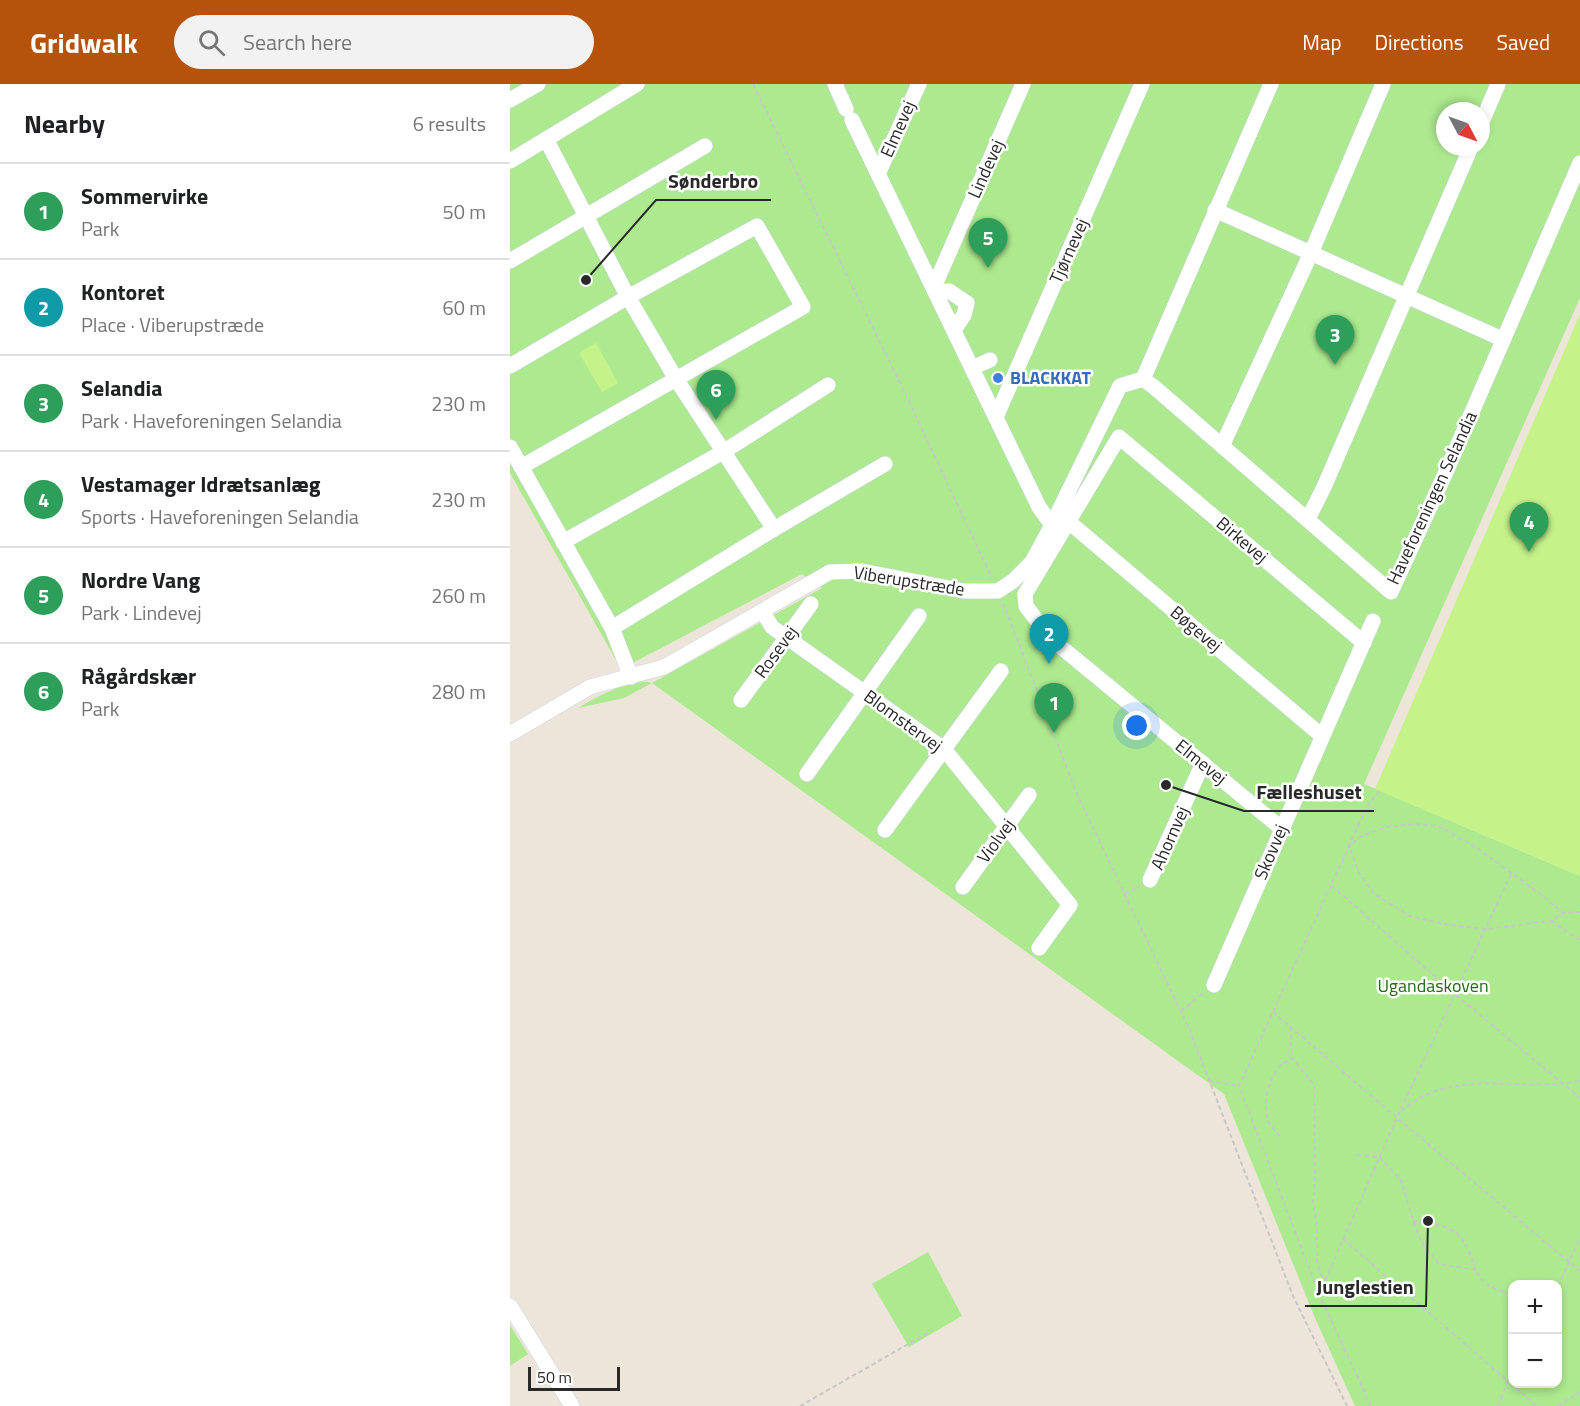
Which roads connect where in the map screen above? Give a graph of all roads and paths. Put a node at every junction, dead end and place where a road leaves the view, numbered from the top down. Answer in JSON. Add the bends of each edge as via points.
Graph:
{"nodes":[{"id":1,"x":538,"y":84,"type":"edge"},
{"id":2,"x":637,"y":84,"type":"edge"},
{"id":3,"x":753,"y":84,"type":"edge"},
{"id":4,"x":835,"y":84,"type":"edge"},
{"id":5,"x":919,"y":84,"type":"edge"},
{"id":6,"x":1023,"y":84,"type":"edge"},
{"id":7,"x":1142,"y":84,"type":"edge"},
{"id":8,"x":1272,"y":84,"type":"edge"},
{"id":9,"x":1383,"y":84,"type":"edge"},
{"id":10,"x":1498,"y":84,"type":"edge"},
{"id":11,"x":510,"y":100,"type":"edge"},
{"id":12,"x":1490,"y":103,"type":"edge"},
{"id":13,"x":546,"y":139,"type":"junction"},
{"id":14,"x":705,"y":146,"type":"dead end"},
{"id":15,"x":1467,"y":156,"type":"edge"},
{"id":16,"x":510,"y":161,"type":"edge"},
{"id":17,"x":1580,"y":163,"type":"edge"},
{"id":18,"x":878,"y":174,"type":"junction"},
{"id":19,"x":1215,"y":210,"type":"junction"},
{"id":20,"x":585,"y":216,"type":"junction"},
{"id":21,"x":1311,"y":253,"type":"junction"},
{"id":22,"x":510,"y":261,"type":"edge"},
{"id":23,"x":935,"y":290,"type":"junction"},
{"id":24,"x":1406,"y":296,"type":"junction"},
{"id":25,"x":628,"y":297,"type":"junction"},
{"id":26,"x":954,"y":330,"type":"junction"},
{"id":27,"x":1502,"y":339,"type":"junction"},
{"id":28,"x":990,"y":360,"type":"dead end"},
{"id":29,"x":510,"y":366,"type":"edge"},
{"id":30,"x":972,"y":368,"type":"junction"},
{"id":31,"x":676,"y":379,"type":"junction"},
{"id":32,"x":1143,"y":379,"type":"junction"},
{"id":33,"x":828,"y":385,"type":"dead end"},
{"id":34,"x":996,"y":417,"type":"junction"},
{"id":35,"x":1222,"y":446,"type":"junction"},
{"id":36,"x":510,"y":447,"type":"edge"},
{"id":37,"x":723,"y":452,"type":"junction"},
{"id":38,"x":885,"y":464,"type":"dead end"},
{"id":39,"x":521,"y":467,"type":"junction"},
{"id":40,"x":1308,"y":519,"type":"junction"},
{"id":41,"x":1069,"y":522,"type":"junction"},
{"id":42,"x":1052,"y":525,"type":"junction"},
{"id":43,"x":774,"y":529,"type":"junction"},
{"id":44,"x":563,"y":542,"type":"junction"},
{"id":45,"x":1013,"y":582,"type":"junction"},
{"id":46,"x":998,"y":591,"type":"junction"},
{"id":47,"x":1025,"y":594,"type":"junction"},
{"id":48,"x":811,"y":604,"type":"dead end"},
{"id":49,"x":762,"y":612,"type":"junction"},
{"id":50,"x":919,"y":616,"type":"dead end"},
{"id":51,"x":1373,"y":621,"type":"dead end"},
{"id":52,"x":612,"y":628,"type":"junction"},
{"id":53,"x":786,"y":637,"type":"junction"},
{"id":54,"x":1364,"y":643,"type":"junction"},
{"id":55,"x":1001,"y":671,"type":"dead end"},
{"id":56,"x":631,"y":677,"type":"junction"},
{"id":57,"x":865,"y":693,"type":"junction"},
{"id":58,"x":741,"y":700,"type":"dead end"},
{"id":59,"x":510,"y":734,"type":"edge"},
{"id":60,"x":1322,"y":736,"type":"junction"},
{"id":61,"x":944,"y":750,"type":"junction"},
{"id":62,"x":1203,"y":763,"type":"junction"},
{"id":63,"x":807,"y":774,"type":"dead end"},
{"id":64,"x":1379,"y":791,"type":"dead end"},
{"id":65,"x":1029,"y":795,"type":"dead end"},
{"id":66,"x":1006,"y":826,"type":"junction"},
{"id":67,"x":1281,"y":828,"type":"junction"},
{"id":68,"x":885,"y":830,"type":"dead end"},
{"id":69,"x":1349,"y":846,"type":"junction"},
{"id":70,"x":1512,"y":873,"type":"junction"},
{"id":71,"x":1150,"y":880,"type":"dead end"},
{"id":72,"x":1331,"y":885,"type":"junction"},
{"id":73,"x":963,"y":887,"type":"dead end"},
{"id":74,"x":1580,"y":912,"type":"edge"},
{"id":75,"x":1563,"y":913,"type":"junction"},
{"id":76,"x":1551,"y":921,"type":"junction"},
{"id":77,"x":1485,"y":929,"type":"junction"},
{"id":78,"x":1580,"y":940,"type":"edge"},
{"id":79,"x":1039,"y":948,"type":"dead end"},
{"id":80,"x":1214,"y":985,"type":"joint"},
{"id":81,"x":1455,"y":994,"type":"junction"},
{"id":82,"x":1180,"y":1012,"type":"junction"},
{"id":83,"x":1273,"y":1012,"type":"junction"},
{"id":84,"x":1290,"y":1027,"type":"junction"},
{"id":85,"x":1292,"y":1058,"type":"junction"},
{"id":86,"x":1209,"y":1081,"type":"junction"},
{"id":87,"x":1580,"y":1081,"type":"edge"},
{"id":88,"x":1562,"y":1083,"type":"junction"},
{"id":89,"x":1239,"y":1086,"type":"junction"},
{"id":90,"x":1580,"y":1098,"type":"edge"},
{"id":91,"x":1399,"y":1113,"type":"junction"},
{"id":92,"x":1396,"y":1118,"type":"junction"},
{"id":93,"x":1280,"y":1136,"type":"dead end"},
{"id":94,"x":1357,"y":1155,"type":"dead end"},
{"id":95,"x":1379,"y":1157,"type":"junction"},
{"id":96,"x":1413,"y":1221,"type":"junction"},
{"id":97,"x":1580,"y":1238,"type":"edge"},
{"id":98,"x":1343,"y":1239,"type":"junction"},
{"id":99,"x":1569,"y":1262,"type":"junction"},
{"id":100,"x":1476,"y":1270,"type":"junction"},
{"id":101,"x":1580,"y":1271,"type":"edge"},
{"id":102,"x":1325,"y":1280,"type":"junction"},
{"id":103,"x":1560,"y":1280,"type":"edge"},
{"id":104,"x":1508,"y":1292,"type":"edge"},
{"id":105,"x":1318,"y":1294,"type":"junction"},
{"id":106,"x":510,"y":1306,"type":"edge"},
{"id":107,"x":933,"y":1330,"type":"dead end"},
{"id":108,"x":1508,"y":1381,"type":"joint"},
{"id":109,"x":1516,"y":1388,"type":"edge"},
{"id":110,"x":1580,"y":1392,"type":"edge"},
{"id":111,"x":572,"y":1406,"type":"edge"},
{"id":112,"x":800,"y":1406,"type":"edge"},
{"id":113,"x":1347,"y":1406,"type":"edge"},
{"id":114,"x":1371,"y":1406,"type":"edge"},
{"id":115,"x":1498,"y":1406,"type":"edge"},
{"id":116,"x":1536,"y":1406,"type":"edge"},
{"id":117,"x":1558,"y":1406,"type":"edge"}],
"edges":[{"from":1,"to":11,"type":"street"},
{"from":2,"to":13,"type":"street"},
{"from":3,"to":46,"type":"path"},
{"from":4,"to":18,"type":"street"},
{"from":5,"to":18,"type":"street","name":"Elmevej"},
{"from":6,"to":23,"type":"street","name":"Lindevej"},
{"from":7,"to":34,"type":"street","name":"Tjørnevej"},
{"from":8,"to":19,"type":"street"},
{"from":9,"to":21,"type":"street"},
{"from":10,"to":12,"type":"street"},
{"from":13,"to":16,"type":"street"},
{"from":13,"to":20,"type":"street"},
{"from":14,"to":20,"type":"street"},
{"from":15,"to":24,"type":"street"},
{"from":17,"to":27,"type":"street","name":"Haveforeningen Selandia"},
{"from":18,"to":23,"type":"street"},
{"from":19,"to":21,"type":"street"},
{"from":19,"to":32,"type":"street"},
{"from":20,"to":22,"type":"street"},
{"from":20,"to":25,"type":"street"},
{"from":21,"to":24,"type":"street"},
{"from":21,"to":35,"type":"street"},
{"from":23,"to":26,"type":"street"},
{"from":23,"to":26,"type":"street","via":[[950,291],[967,303]]},
{"from":24,"to":27,"type":"street"},
{"from":24,"to":40,"type":"street"},
{"from":25,"to":29,"type":"street"},
{"from":25,"to":31,"type":"street"},
{"from":25,"to":31,"type":"street","via":[[757,226],[803,307]]},
{"from":26,"to":30,"type":"street"},
{"from":27,"to":40,"type":"street","name":"Haveforeningen Selandia","via":[[1391,592]]},
{"from":28,"to":30,"type":"street"},
{"from":30,"to":34,"type":"street"},
{"from":31,"to":37,"type":"street"},
{"from":31,"to":39,"type":"street"},
{"from":32,"to":35,"type":"street","name":"Haveforeningen Selandia"},
{"from":32,"to":42,"type":"street","via":[[1120,386]]},
{"from":33,"to":37,"type":"street"},
{"from":34,"to":42,"type":"street","via":[[1039,507]]},
{"from":35,"to":40,"type":"street","name":"Haveforeningen Selandia"},
{"from":36,"to":39,"type":"street"},
{"from":37,"to":43,"type":"street"},
{"from":37,"to":44,"type":"street"},
{"from":38,"to":43,"type":"street"},
{"from":39,"to":44,"type":"street"},
{"from":41,"to":47,"type":"street"},
{"from":41,"to":54,"type":"street","name":"Birkevej","via":[[1119,437]]},
{"from":41,"to":60,"type":"street","name":"Bøgevej"},
{"from":42,"to":45,"type":"street","via":[[1032,562]]},
{"from":43,"to":52,"type":"street"},
{"from":44,"to":52,"type":"street"},
{"from":45,"to":46,"type":"street"},
{"from":45,"to":47,"type":"street"},
{"from":46,"to":49,"type":"street","name":"Viberupstræde","via":[[964,591],[862,571],[830,572]]},
{"from":46,"to":82,"type":"path","via":[[1077,795]]},
{"from":47,"to":62,"type":"street","name":"Elmevej","via":[[1026,606],[1050,639]]},
{"from":48,"to":53,"type":"street","name":"Rosevej"},
{"from":49,"to":53,"type":"street","name":"Blomstervej","via":[[772,627]]},
{"from":49,"to":56,"type":"street","name":"Viberupstræde","via":[[664,667]]},
{"from":50,"to":57,"type":"street"},
{"from":51,"to":54,"type":"street","name":"Skovvej"},
{"from":52,"to":56,"type":"street"},
{"from":53,"to":57,"type":"street","name":"Blomstervej"},
{"from":53,"to":58,"type":"street","name":"Rosevej"},
{"from":54,"to":60,"type":"street","name":"Skovvej"},
{"from":55,"to":61,"type":"street"},
{"from":56,"to":59,"type":"street","name":"Viberupstræde","via":[[590,687]]},
{"from":57,"to":61,"type":"street","name":"Blomstervej"},
{"from":57,"to":63,"type":"street"},
{"from":60,"to":67,"type":"street","name":"Skovvej"},
{"from":61,"to":66,"type":"street","name":"Blomstervej"},
{"from":61,"to":68,"type":"street"},
{"from":62,"to":67,"type":"street","name":"Elmevej"},
{"from":62,"to":71,"type":"street","name":"Ahornvej"},
{"from":64,"to":69,"type":"path","via":[[1366,806]]},
{"from":65,"to":66,"type":"street","name":"Violvej"},
{"from":66,"to":73,"type":"street","name":"Violvej"},
{"from":66,"to":79,"type":"street","name":"Blomstervej","via":[[1070,905]]},
{"from":67,"to":80,"type":"street","name":"Skovvej"},
{"from":69,"to":70,"type":"path","via":[[1363,835],[1387,827],[1438,826]]},
{"from":69,"to":72,"type":"path"},
{"from":69,"to":77,"type":"path","via":[[1358,871],[1374,894],[1410,916]]},
{"from":70,"to":75,"type":"path"},
{"from":70,"to":77,"type":"path"},
{"from":72,"to":81,"type":"path"},
{"from":72,"to":83,"type":"path"},
{"from":74,"to":75,"type":"path"},
{"from":75,"to":76,"type":"path"},
{"from":76,"to":77,"type":"path"},
{"from":76,"to":78,"type":"path"},
{"from":77,"to":81,"type":"path"},
{"from":80,"to":82,"type":"path"},
{"from":81,"to":88,"type":"path"},
{"from":81,"to":91,"type":"path"},
{"from":82,"to":86,"type":"path"},
{"from":83,"to":84,"type":"path"},
{"from":83,"to":89,"type":"path"},
{"from":84,"to":85,"type":"path"},
{"from":84,"to":92,"type":"path"},
{"from":85,"to":93,"type":"path","via":[[1280,1065],[1267,1095],[1269,1123]]},
{"from":85,"to":102,"type":"path","via":[[1314,1085],[1313,1203],[1317,1260]]},
{"from":86,"to":89,"type":"path"},
{"from":86,"to":113,"type":"path","via":[[1293,1296]]},
{"from":87,"to":88,"type":"path"},
{"from":88,"to":90,"type":"path"},
{"from":88,"to":91,"type":"path","via":[[1463,1084],[1426,1093]]},
{"from":89,"to":105,"type":"path"},
{"from":91,"to":92,"type":"path"},
{"from":92,"to":95,"type":"path"},
{"from":92,"to":99,"type":"path"},
{"from":94,"to":95,"type":"path"},
{"from":95,"to":96,"type":"path","via":[[1401,1179]]},
{"from":95,"to":98,"type":"path"},
{"from":96,"to":100,"type":"path","via":[[1451,1230],[1464,1242]]},
{"from":96,"to":100,"type":"path","via":[[1422,1243],[1438,1264]]},
{"from":97,"to":99,"type":"path"},
{"from":98,"to":102,"type":"path"},
{"from":98,"to":108,"type":"path"},
{"from":99,"to":101,"type":"path"},
{"from":99,"to":103,"type":"path"},
{"from":100,"to":104,"type":"path","via":[[1484,1284]]},
{"from":102,"to":105,"type":"path"},
{"from":105,"to":114,"type":"path"},
{"from":106,"to":111,"type":"street"},
{"from":107,"to":112,"type":"path"},
{"from":108,"to":115,"type":"path"},
{"from":109,"to":116,"type":"path"},
{"from":110,"to":117,"type":"path"}]}
